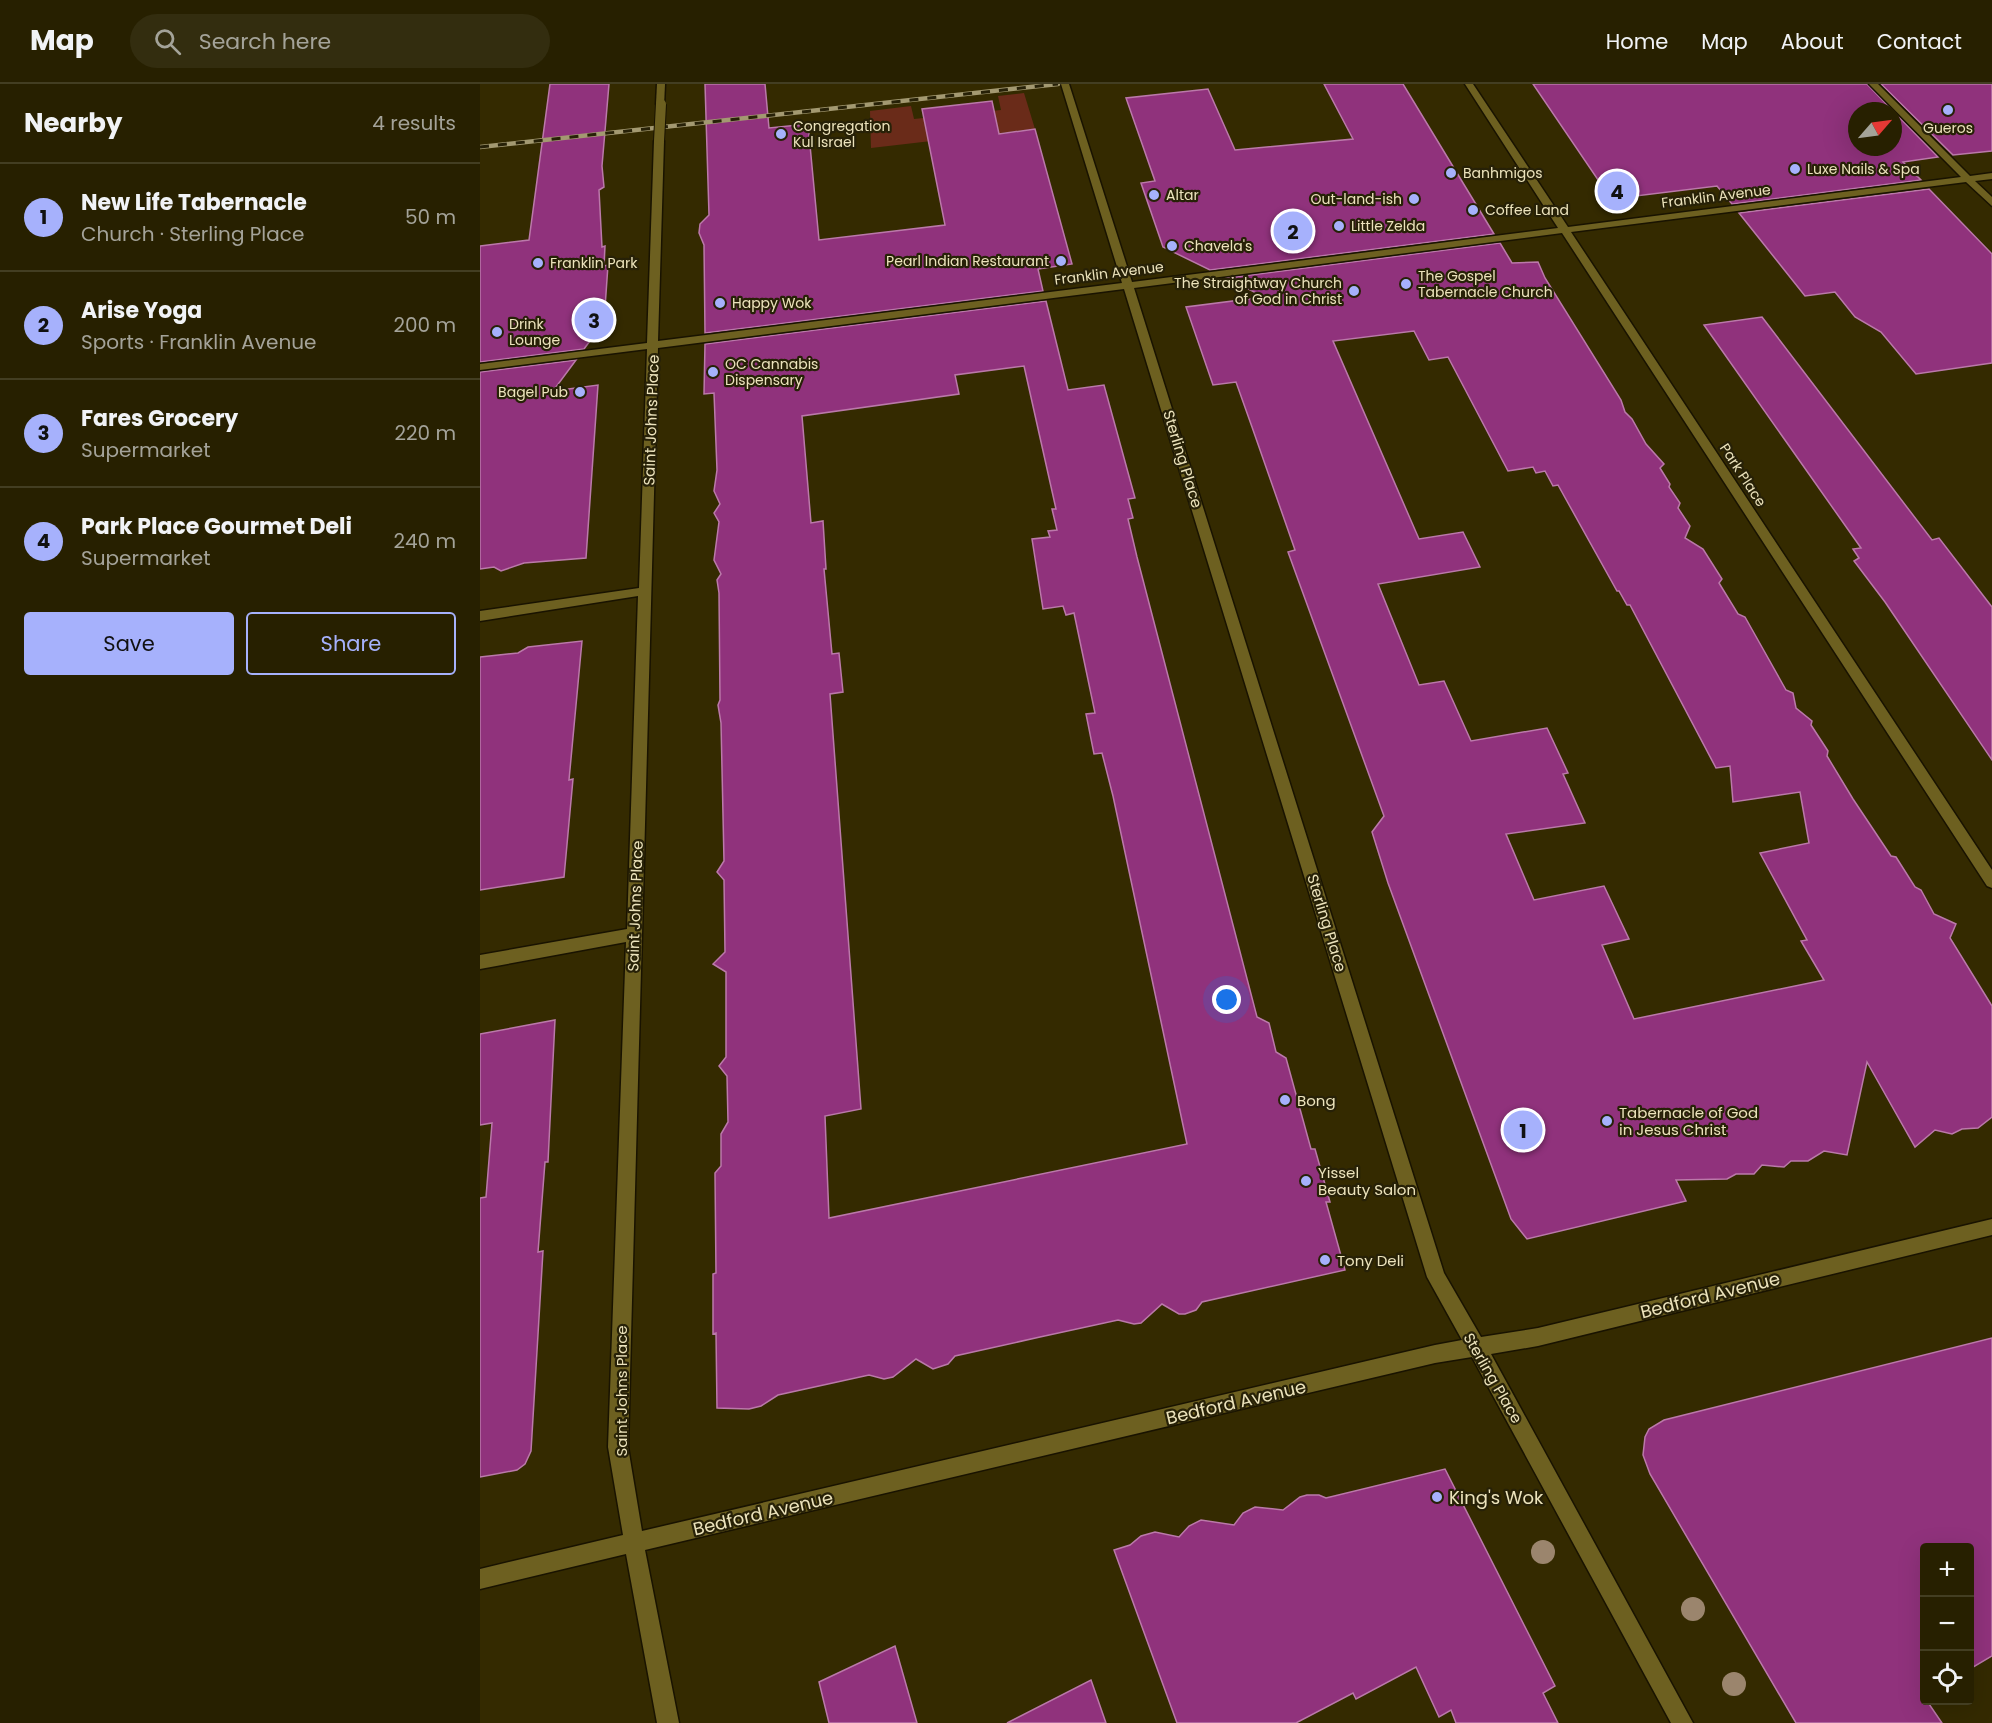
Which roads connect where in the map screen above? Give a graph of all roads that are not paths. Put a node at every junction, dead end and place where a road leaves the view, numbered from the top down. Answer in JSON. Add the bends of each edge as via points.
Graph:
{"nodes":[{"id":1,"x":661,"y":84,"type":"edge"},
{"id":2,"x":1065,"y":84,"type":"edge"},
{"id":3,"x":1469,"y":84,"type":"edge"},
{"id":4,"x":1873,"y":84,"type":"edge"},
{"id":5,"x":1992,"y":176,"type":"edge"},
{"id":6,"x":1967,"y":179,"type":"junction"},
{"id":7,"x":1992,"y":204,"type":"edge"},
{"id":8,"x":1564,"y":230,"type":"junction"},
{"id":9,"x":1129,"y":285,"type":"junction"},
{"id":10,"x":653,"y":346,"type":"junction"},
{"id":11,"x":480,"y":367,"type":"edge"},
{"id":12,"x":645,"y":591,"type":"junction"},
{"id":13,"x":480,"y":616,"type":"edge"},
{"id":14,"x":1992,"y":882,"type":"edge"},
{"id":15,"x":634,"y":934,"type":"junction"},
{"id":16,"x":480,"y":962,"type":"edge"},
{"id":17,"x":1992,"y":1227,"type":"edge"},
{"id":18,"x":1475,"y":1348,"type":"junction"},
{"id":19,"x":634,"y":1544,"type":"junction"},
{"id":20,"x":480,"y":1579,"type":"edge"},
{"id":21,"x":668,"y":1723,"type":"edge"},
{"id":22,"x":1682,"y":1723,"type":"edge"}],
"edges":[{"from":1,"to":10,"type":"street","name":"Saint Johns Place","bridge":true},
{"from":2,"to":9,"type":"street","name":"Sterling Place"},
{"from":3,"to":8,"type":"street","name":"Park Place"},
{"from":4,"to":6,"type":"street"},
{"from":5,"to":6,"type":"street","name":"Franklin Avenue"},
{"from":6,"to":7,"type":"street"},
{"from":6,"to":8,"type":"street","name":"Franklin Avenue"},
{"from":8,"to":9,"type":"street","name":"Franklin Avenue"},
{"from":8,"to":14,"type":"street","name":"Park Place"},
{"from":9,"to":10,"type":"street","name":"Franklin Avenue"},
{"from":9,"to":18,"type":"street","name":"Sterling Place","via":[[1436,1277]]},
{"from":10,"to":11,"type":"street","name":"Franklin Avenue"},
{"from":10,"to":12,"type":"street","name":"Saint Johns Place"},
{"from":12,"to":13,"type":"street"},
{"from":12,"to":15,"type":"street","name":"Saint Johns Place"},
{"from":15,"to":16,"type":"street"},
{"from":15,"to":19,"type":"street","name":"Saint Johns Place","via":[[618,1447]]},
{"from":17,"to":18,"type":"street","name":"Bedford Avenue","via":[[1538,1337]]},
{"from":18,"to":19,"type":"street","name":"Bedford Avenue","via":[[1436,1354]]},
{"from":18,"to":22,"type":"street","name":"Sterling Place","via":[[1515,1414]]},
{"from":19,"to":20,"type":"street","name":"Bedford Avenue"},
{"from":19,"to":21,"type":"street","name":"Saint Johns Place"}]}
